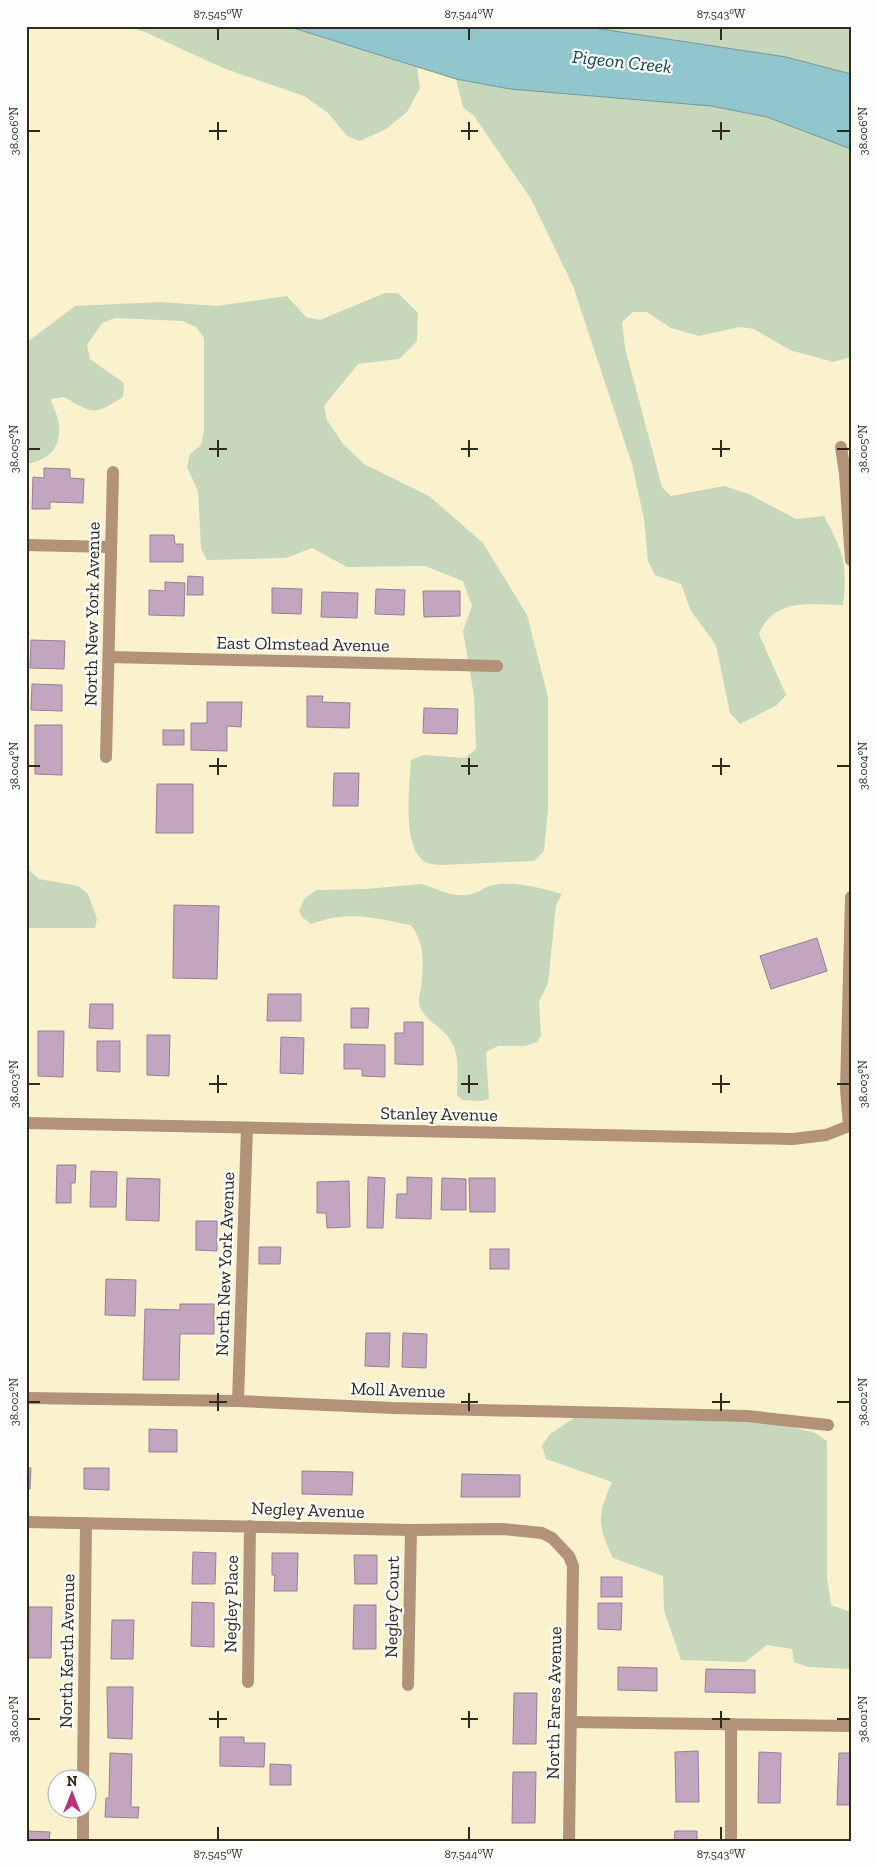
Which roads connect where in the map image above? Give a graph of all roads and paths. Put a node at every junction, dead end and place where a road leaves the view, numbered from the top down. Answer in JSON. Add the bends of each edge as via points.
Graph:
{"nodes":[{"id":1,"x":841,"y":448,"type":"dead end"},
{"id":2,"x":113,"y":472,"type":"dead end"},
{"id":3,"x":26,"y":545,"type":"edge"},
{"id":4,"x":111,"y":547,"type":"junction"},
{"id":5,"x":851,"y":560,"type":"edge"},
{"id":6,"x":109,"y":658,"type":"junction"},
{"id":7,"x":497,"y":666,"type":"dead end"},
{"id":8,"x":106,"y":757,"type":"dead end"},
{"id":9,"x":851,"y":896,"type":"edge"},
{"id":10,"x":26,"y":1123,"type":"edge"},
{"id":11,"x":247,"y":1128,"type":"junction"},
{"id":12,"x":26,"y":1398,"type":"edge"},
{"id":13,"x":238,"y":1401,"type":"junction"},
{"id":14,"x":828,"y":1425,"type":"dead end"},
{"id":15,"x":26,"y":1522,"type":"edge"},
{"id":16,"x":86,"y":1523,"type":"junction"},
{"id":17,"x":250,"y":1526,"type":"junction"},
{"id":18,"x":411,"y":1530,"type":"junction"},
{"id":19,"x":573,"y":1566,"type":"joint"},
{"id":20,"x":248,"y":1682,"type":"dead end"},
{"id":21,"x":408,"y":1685,"type":"dead end"},
{"id":22,"x":570,"y":1722,"type":"junction"},
{"id":23,"x":731,"y":1724,"type":"junction"},
{"id":24,"x":851,"y":1726,"type":"edge"},
{"id":25,"x":84,"y":1770,"type":"edge"},
{"id":26,"x":83,"y":1820,"type":"edge"},
{"id":27,"x":83,"y":1841,"type":"edge"},
{"id":28,"x":569,"y":1841,"type":"edge"},
{"id":29,"x":731,"y":1841,"type":"edge"}],
"edges":[{"from":1,"to":5,"type":"street"},
{"from":2,"to":4,"type":"street","name":"North New York Avenue"},
{"from":3,"to":4,"type":"street"},
{"from":4,"to":6,"type":"street","name":"North New York Avenue"},
{"from":6,"to":7,"type":"street","name":"East Olmstead Avenue"},
{"from":6,"to":8,"type":"street","name":"North New York Avenue"},
{"from":9,"to":11,"type":"street","name":"Stanley Avenue","via":[[846,1088],[849,1126],[826,1135],[794,1139]]},
{"from":10,"to":11,"type":"street","name":"Stanley Avenue"},
{"from":11,"to":13,"type":"street","name":"North New York Avenue"},
{"from":12,"to":13,"type":"street","name":"Moll Avenue"},
{"from":13,"to":14,"type":"street","name":"Moll Avenue","via":[[748,1416]]},
{"from":15,"to":16,"type":"street","name":"Negley Avenue"},
{"from":16,"to":17,"type":"street","name":"Negley Avenue"},
{"from":16,"to":25,"type":"street","name":"North Kerth Avenue"},
{"from":17,"to":18,"type":"street","name":"Negley Avenue"},
{"from":17,"to":20,"type":"street","name":"Negley Place"},
{"from":18,"to":19,"type":"street","name":"Negley Avenue","via":[[503,1529],[542,1533],[552,1538],[569,1556]]},
{"from":18,"to":21,"type":"street","name":"Negley Court"},
{"from":19,"to":22,"type":"street","name":"North Fares Avenue"},
{"from":22,"to":23,"type":"street"},
{"from":22,"to":28,"type":"street","name":"North Fares Avenue"},
{"from":23,"to":24,"type":"street"},
{"from":23,"to":29,"type":"street"},
{"from":26,"to":27,"type":"street"}]}
